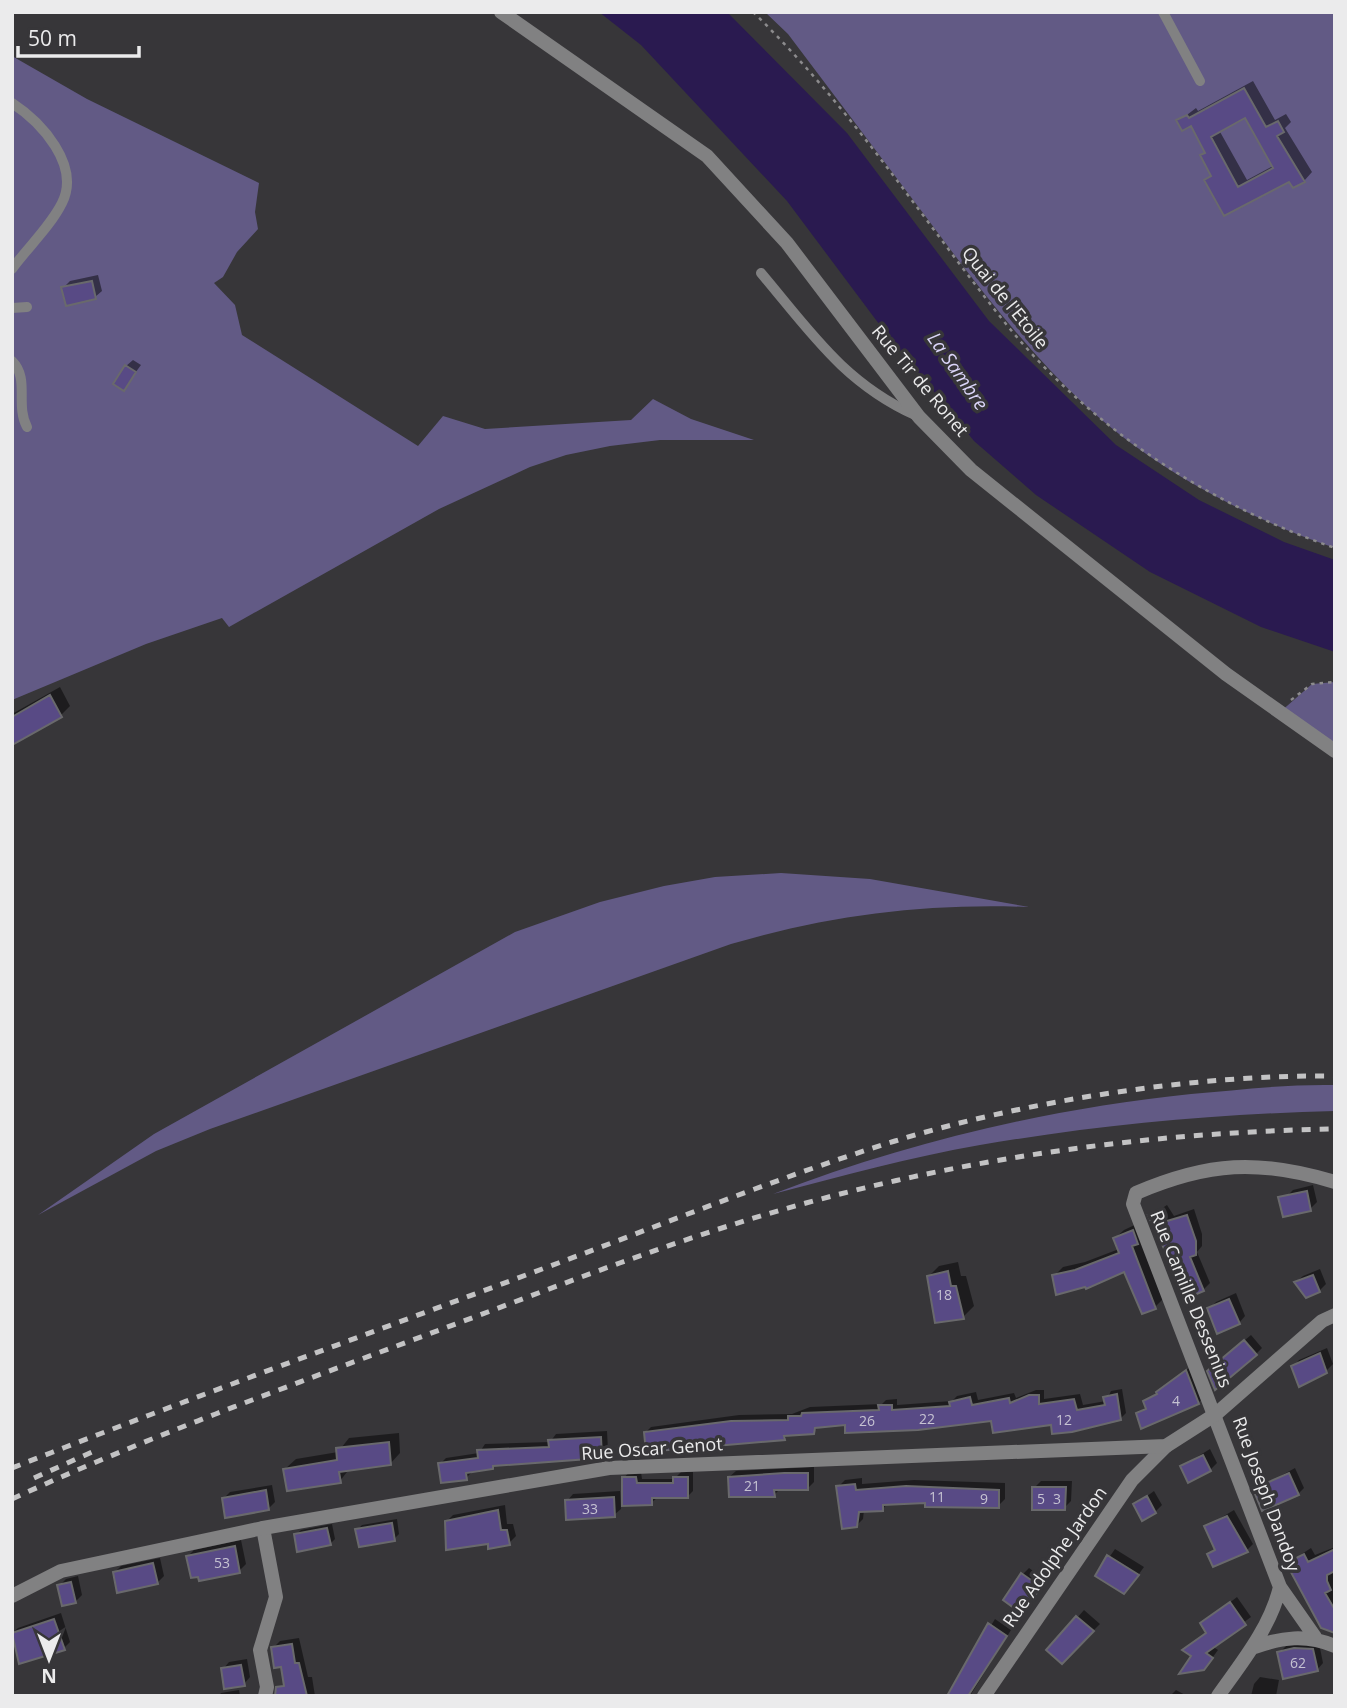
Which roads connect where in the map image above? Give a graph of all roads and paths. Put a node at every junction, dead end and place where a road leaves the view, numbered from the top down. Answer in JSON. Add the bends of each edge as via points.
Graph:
{"nodes":[{"id":1,"x":501,"y":12,"type":"edge"},
{"id":2,"x":753,"y":12,"type":"edge"},
{"id":3,"x":1163,"y":12,"type":"edge"},
{"id":4,"x":1200,"y":81,"type":"dead end"},
{"id":5,"x":12,"y":103,"type":"edge"},
{"id":6,"x":12,"y":269,"type":"edge"},
{"id":7,"x":761,"y":273,"type":"dead end"},
{"id":8,"x":27,"y":307,"type":"dead end"},
{"id":9,"x":12,"y":308,"type":"edge"},
{"id":10,"x":12,"y":361,"type":"edge"},
{"id":11,"x":919,"y":417,"type":"junction"},
{"id":12,"x":27,"y":427,"type":"dead end"},
{"id":13,"x":1335,"y":548,"type":"edge"},
{"id":14,"x":1335,"y":682,"type":"edge"},
{"id":15,"x":1279,"y":713,"type":"junction"},
{"id":16,"x":1335,"y":751,"type":"edge"},
{"id":17,"x":1335,"y":1182,"type":"edge"},
{"id":18,"x":1335,"y":1315,"type":"edge"},
{"id":19,"x":1216,"y":1414,"type":"junction"},
{"id":20,"x":1166,"y":1446,"type":"junction"},
{"id":21,"x":263,"y":1528,"type":"junction"},
{"id":22,"x":1280,"y":1587,"type":"junction"},
{"id":23,"x":12,"y":1596,"type":"edge"},
{"id":24,"x":1315,"y":1637,"type":"junction"},
{"id":25,"x":1335,"y":1646,"type":"edge"},
{"id":26,"x":1252,"y":1648,"type":"junction"},
{"id":27,"x":265,"y":1696,"type":"edge"},
{"id":28,"x":984,"y":1696,"type":"edge"},
{"id":29,"x":1218,"y":1696,"type":"edge"}],
"edges":[{"from":1,"to":11,"type":"street","name":"Rue Tir de Ronet","via":[[707,156],[787,243]]},
{"from":2,"to":13,"type":"path","name":"Quai de l'Etoile","via":[[830,93],[1008,326],[1089,408],[1205,489],[1268,522]]},
{"from":3,"to":4,"type":"lane"},
{"from":5,"to":6,"type":"lane","via":[[42,125],[60,158],[66,187],[56,213]]},
{"from":7,"to":11,"type":"lane","via":[[840,367],[864,388]]},
{"from":8,"to":9,"type":"lane"},
{"from":10,"to":12,"type":"lane","via":[[21,373],[20,414]]},
{"from":11,"to":15,"type":"street","name":"Rue Tir de Ronet","via":[[1006,500]]},
{"from":14,"to":15,"type":"path","via":[[1312,684]]},
{"from":15,"to":16,"type":"street","name":"Rue Tir de Ronet"},
{"from":17,"to":19,"type":"street","name":"Rue Camille Dessenius","via":[[1243,1164],[1170,1178],[1136,1193],[1133,1204]]},
{"from":18,"to":19,"type":"street","via":[[1322,1321]]},
{"from":19,"to":20,"type":"street"},
{"from":19,"to":22,"type":"street","name":"Rue Joseph Dandoy"},
{"from":20,"to":21,"type":"street","name":"Rue Oscar Genot","via":[[609,1468]]},
{"from":20,"to":28,"type":"street","name":"Rue Adolphe Jardon","via":[[1132,1480]]},
{"from":21,"to":23,"type":"street","name":"Rue Oscar Genot","via":[[61,1571]]},
{"from":21,"to":27,"type":"street","via":[[276,1597],[260,1650]]},
{"from":22,"to":24,"type":"street"},
{"from":22,"to":26,"type":"street","name":"Rue Joseph Dandoy"},
{"from":24,"to":25,"type":"street"},
{"from":24,"to":26,"type":"street","via":[[1291,1637]]},
{"from":26,"to":29,"type":"street","name":"Rue Joseph Dandoy"}]}
